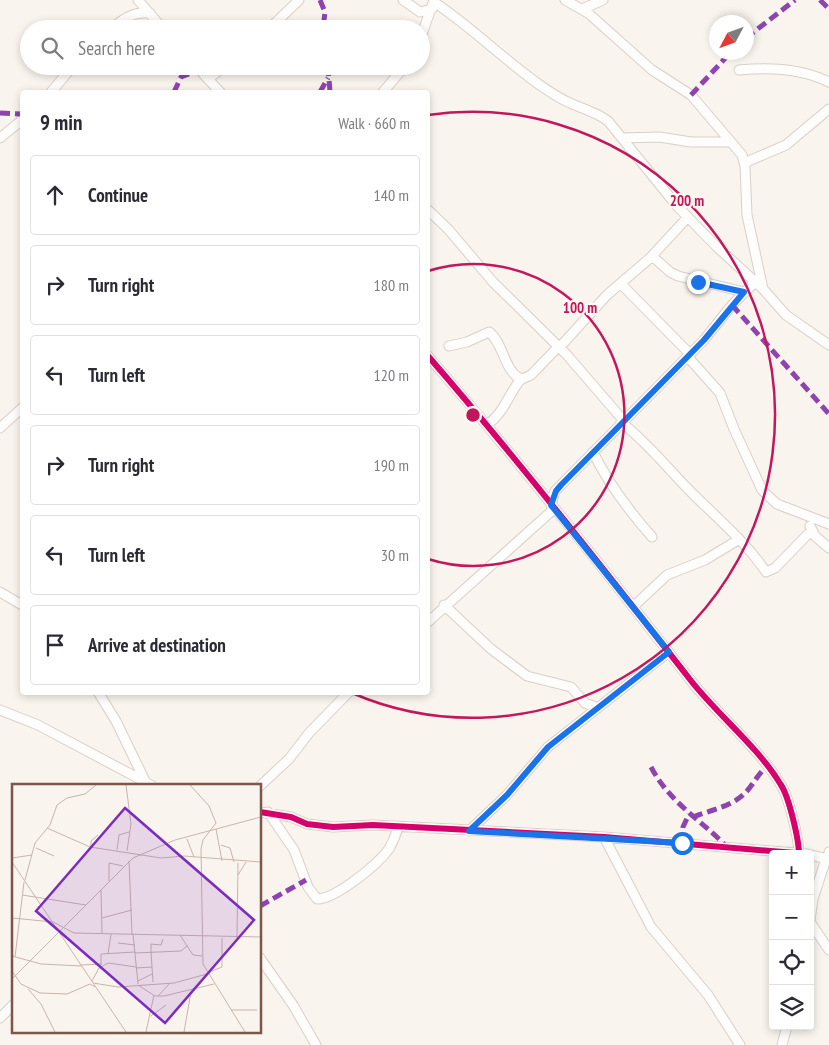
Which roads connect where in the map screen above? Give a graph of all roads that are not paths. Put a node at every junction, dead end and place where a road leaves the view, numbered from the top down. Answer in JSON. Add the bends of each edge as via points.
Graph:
{"nodes":[{"id":1,"x":138,"y":0,"type":"edge"},
{"id":2,"x":299,"y":0,"type":"edge"},
{"id":3,"x":403,"y":0,"type":"edge"},
{"id":4,"x":565,"y":0,"type":"edge"},
{"id":5,"x":603,"y":0,"type":"edge"},
{"id":6,"x":436,"y":3,"type":"edge"},
{"id":7,"x":582,"y":9,"type":"junction"},
{"id":8,"x":150,"y":13,"type":"junction"},
{"id":9,"x":124,"y":20,"type":"edge"},
{"id":10,"x":156,"y":20,"type":"edge"},
{"id":11,"x":279,"y":20,"type":"edge"},
{"id":12,"x":428,"y":20,"type":"edge"},
{"id":13,"x":739,"y":70,"type":"dead end"},
{"id":14,"x":65,"y":75,"type":"edge"},
{"id":15,"x":204,"y":75,"type":"edge"},
{"id":16,"x":213,"y":75,"type":"edge"},
{"id":17,"x":397,"y":75,"type":"edge"},
{"id":18,"x":208,"y":79,"type":"junction"},
{"id":19,"x":829,"y":82,"type":"edge"},
{"id":20,"x":53,"y":90,"type":"edge"},
{"id":21,"x":218,"y":90,"type":"edge"},
{"id":22,"x":385,"y":90,"type":"edge"},
{"id":23,"x":829,"y":108,"type":"edge"},
{"id":24,"x":20,"y":122,"type":"edge"},
{"id":25,"x":0,"y":138,"type":"edge"},
{"id":26,"x":623,"y":138,"type":"junction"},
{"id":27,"x":732,"y":142,"type":"junction"},
{"id":28,"x":744,"y":163,"type":"junction"},
{"id":29,"x":430,"y":212,"type":"edge"},
{"id":30,"x":688,"y":217,"type":"junction"},
{"id":31,"x":652,"y":256,"type":"junction"},
{"id":32,"x":755,"y":282,"type":"junction"},
{"id":33,"x":622,"y":284,"type":"junction"},
{"id":34,"x":763,"y":289,"type":"junction"},
{"id":35,"x":744,"y":292,"type":"junction"},
{"id":36,"x":829,"y":345,"type":"edge"},
{"id":37,"x":449,"y":346,"type":"dead end"},
{"id":38,"x":559,"y":347,"type":"junction"},
{"id":39,"x":688,"y":354,"type":"junction"},
{"id":40,"x":430,"y":358,"type":"edge"},
{"id":41,"x":521,"y":379,"type":"junction"},
{"id":42,"x":20,"y":410,"type":"edge"},
{"id":43,"x":622,"y":421,"type":"junction"},
{"id":44,"x":487,"y":426,"type":"junction"},
{"id":45,"x":0,"y":428,"type":"edge"},
{"id":46,"x":593,"y":452,"type":"junction"},
{"id":47,"x":552,"y":507,"type":"junction"},
{"id":48,"x":807,"y":516,"type":"junction"},
{"id":49,"x":829,"y":524,"type":"edge"},
{"id":50,"x":812,"y":530,"type":"junction"},
{"id":51,"x":652,"y":537,"type":"dead end"},
{"id":52,"x":738,"y":540,"type":"junction"},
{"id":53,"x":829,"y":548,"type":"edge"},
{"id":54,"x":0,"y":592,"type":"edge"},
{"id":55,"x":20,"y":604,"type":"edge"},
{"id":56,"x":444,"y":605,"type":"junction"},
{"id":57,"x":633,"y":607,"type":"junction"},
{"id":58,"x":430,"y":620,"type":"edge"},
{"id":59,"x":669,"y":652,"type":"junction"},
{"id":60,"x":100,"y":695,"type":"edge"},
{"id":61,"x":346,"y":695,"type":"edge"},
{"id":62,"x":598,"y":708,"type":"junction"},
{"id":63,"x":0,"y":710,"type":"edge"},
{"id":64,"x":148,"y":784,"type":"edge"},
{"id":65,"x":261,"y":785,"type":"edge"},
{"id":66,"x":264,"y":812,"type":"edge"},
{"id":67,"x":398,"y":827,"type":"junction"},
{"id":68,"x":469,"y":831,"type":"junction"},
{"id":69,"x":604,"y":838,"type":"junction"},
{"id":70,"x":803,"y":850,"type":"edge"},
{"id":71,"x":769,"y":851,"type":"edge"},
{"id":72,"x":829,"y":852,"type":"edge"},
{"id":73,"x":814,"y":856,"type":"edge"},
{"id":74,"x":829,"y":859,"type":"edge"},
{"id":75,"x":814,"y":896,"type":"edge"},
{"id":76,"x":814,"y":927,"type":"edge"},
{"id":77,"x":829,"y":950,"type":"edge"},
{"id":78,"x":261,"y":959,"type":"edge"},
{"id":79,"x":12,"y":1006,"type":"edge"},
{"id":80,"x":0,"y":1018,"type":"edge"},
{"id":81,"x":786,"y":1030,"type":"edge"},
{"id":82,"x":316,"y":1045,"type":"edge"},
{"id":83,"x":740,"y":1045,"type":"edge"},
{"id":84,"x":782,"y":1045,"type":"edge"}],
"edges":[{"from":1,"to":8,"type":"street"},
{"from":2,"to":11,"type":"street"},
{"from":3,"to":6,"type":"street","via":[[420,12]]},
{"from":4,"to":7,"type":"street"},
{"from":5,"to":7,"type":"street"},
{"from":6,"to":12,"type":"street"},
{"from":6,"to":26,"type":"street","via":[[538,84],[601,116]]},
{"from":7,"to":27,"type":"street","via":[[652,70],[691,95]]},
{"from":8,"to":9,"type":"street","via":[[139,12]]},
{"from":8,"to":10,"type":"street"},
{"from":13,"to":19,"type":"street","via":[[786,70]]},
{"from":14,"to":20,"type":"street"},
{"from":15,"to":18,"type":"street"},
{"from":16,"to":18,"type":"street"},
{"from":17,"to":22,"type":"street"},
{"from":18,"to":21,"type":"street"},
{"from":23,"to":28,"type":"street","via":[[786,145]]},
{"from":24,"to":25,"type":"street"},
{"from":26,"to":27,"type":"street"},
{"from":26,"to":30,"type":"street"},
{"from":27,"to":28,"type":"street"},
{"from":28,"to":34,"type":"street","via":[[747,215]]},
{"from":29,"to":38,"type":"street","via":[[493,282]]},
{"from":30,"to":31,"type":"street"},
{"from":30,"to":32,"type":"street"},
{"from":31,"to":33,"type":"street"},
{"from":31,"to":35,"type":"street","via":[[678,276]]},
{"from":32,"to":34,"type":"street"},
{"from":32,"to":35,"type":"street"},
{"from":33,"to":38,"type":"street","via":[[607,295]]},
{"from":33,"to":39,"type":"street"},
{"from":34,"to":36,"type":"street","via":[[786,315]]},
{"from":35,"to":39,"type":"street"},
{"from":37,"to":41,"type":"street","via":[[489,332],[499,343],[515,375]]},
{"from":38,"to":41,"type":"street","via":[[531,375]]},
{"from":38,"to":43,"type":"street"},
{"from":39,"to":43,"type":"street"},
{"from":39,"to":48,"type":"street","via":[[720,393],[762,490],[777,504]]},
{"from":40,"to":44,"type":"street"},
{"from":41,"to":44,"type":"street","via":[[502,412]]},
{"from":42,"to":45,"type":"street"},
{"from":43,"to":46,"type":"street"},
{"from":43,"to":52,"type":"street"},
{"from":44,"to":47,"type":"street"},
{"from":46,"to":47,"type":"street","via":[[556,491]]},
{"from":46,"to":51,"type":"street","via":[[637,521]]},
{"from":47,"to":56,"type":"street"},
{"from":47,"to":57,"type":"street"},
{"from":48,"to":49,"type":"street"},
{"from":48,"to":50,"type":"street"},
{"from":50,"to":52,"type":"street","via":[[768,572]]},
{"from":50,"to":53,"type":"street"},
{"from":52,"to":57,"type":"street","via":[[705,560],[667,575]]},
{"from":54,"to":55,"type":"street"},
{"from":56,"to":58,"type":"street"},
{"from":56,"to":62,"type":"street","via":[[491,649],[527,676],[571,687],[585,703]]},
{"from":57,"to":59,"type":"street"},
{"from":59,"to":62,"type":"street"},
{"from":59,"to":70,"type":"street","via":[[777,778],[788,799]]},
{"from":60,"to":64,"type":"street"},
{"from":61,"to":65,"type":"street"},
{"from":62,"to":68,"type":"street","via":[[548,747],[507,795]]},
{"from":63,"to":64,"type":"street","via":[[38,725]]},
{"from":66,"to":67,"type":"street","via":[[318,826]]},
{"from":66,"to":67,"type":"street","via":[[294,850],[317,900],[334,894],[384,856]]},
{"from":67,"to":68,"type":"street"},
{"from":68,"to":69,"type":"street"},
{"from":69,"to":71,"type":"street"},
{"from":69,"to":83,"type":"street","via":[[651,927],[708,995]]},
{"from":72,"to":74,"type":"street"},
{"from":73,"to":74,"type":"street"},
{"from":74,"to":75,"type":"street","via":[[825,862]]},
{"from":76,"to":77,"type":"street"},
{"from":78,"to":82,"type":"street"},
{"from":79,"to":80,"type":"street"},
{"from":81,"to":84,"type":"street"}]}
